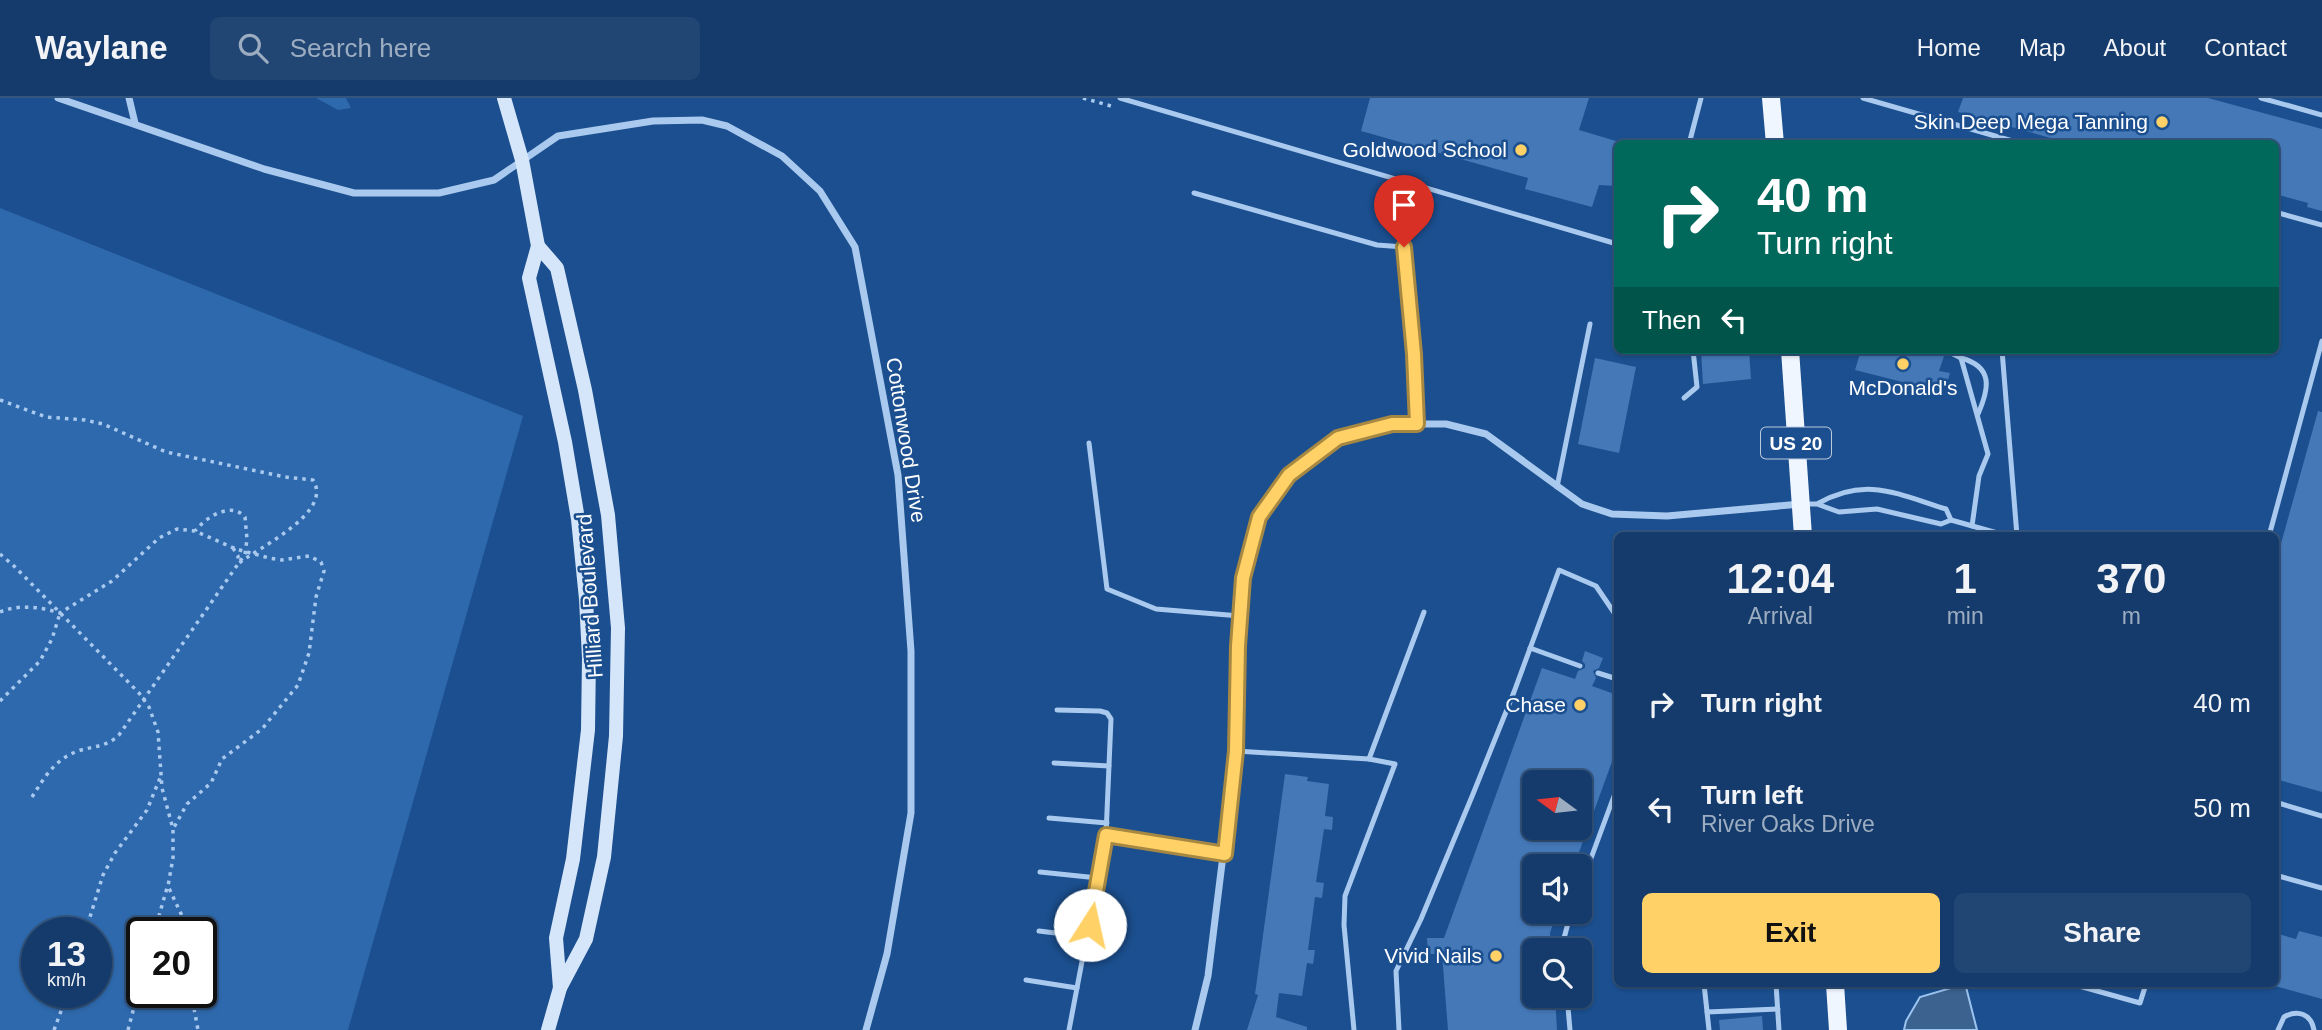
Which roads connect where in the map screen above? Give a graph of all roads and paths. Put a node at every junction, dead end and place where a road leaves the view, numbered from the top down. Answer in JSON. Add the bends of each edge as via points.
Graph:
{"nodes":[{"id":1,"x":58,"y":98,"type":"edge"},
{"id":2,"x":129,"y":98,"type":"edge"},
{"id":3,"x":504,"y":98,"type":"edge"},
{"id":4,"x":1083,"y":98,"type":"edge"},
{"id":5,"x":1120,"y":98,"type":"edge"},
{"id":6,"x":1701,"y":98,"type":"edge"},
{"id":7,"x":1772,"y":98,"type":"edge"},
{"id":8,"x":1863,"y":98,"type":"edge"},
{"id":9,"x":2261,"y":98,"type":"edge"},
{"id":10,"x":1111,"y":106,"type":"dead end"},
{"id":11,"x":2322,"y":115,"type":"edge"},
{"id":12,"x":135,"y":123,"type":"junction"},
{"id":13,"x":1690,"y":140,"type":"edge"},
{"id":14,"x":1775,"y":140,"type":"edge"},
{"id":15,"x":2010,"y":140,"type":"edge"},
{"id":16,"x":522,"y":160,"type":"junction"},
{"id":17,"x":1194,"y":193,"type":"dead end"},
{"id":18,"x":2279,"y":213,"type":"edge"},
{"id":19,"x":2322,"y":225,"type":"edge"},
{"id":20,"x":1614,"y":243,"type":"edge"},
{"id":21,"x":538,"y":246,"type":"junction"},
{"id":22,"x":1590,"y":324,"type":"dead end"},
{"id":23,"x":2322,"y":341,"type":"edge"},
{"id":24,"x":1693,"y":354,"type":"edge"},
{"id":25,"x":1790,"y":354,"type":"edge"},
{"id":26,"x":1953,"y":354,"type":"edge"},
{"id":27,"x":2002,"y":354,"type":"edge"},
{"id":28,"x":1961,"y":358,"type":"junction"},
{"id":29,"x":1684,"y":398,"type":"dead end"},
{"id":30,"x":0,"y":400,"type":"edge"},
{"id":31,"x":1978,"y":414,"type":"junction"},
{"id":32,"x":1417,"y":424,"type":"junction"},
{"id":33,"x":1089,"y":443,"type":"dead end"},
{"id":34,"x":1557,"y":487,"type":"junction"},
{"id":35,"x":1809,"y":504,"type":"junction"},
{"id":36,"x":1951,"y":520,"type":"junction"},
{"id":37,"x":1972,"y":526,"type":"junction"},
{"id":38,"x":195,"y":531,"type":"junction"},
{"id":39,"x":1804,"y":532,"type":"edge"},
{"id":40,"x":1994,"y":532,"type":"edge"},
{"id":41,"x":2017,"y":532,"type":"edge"},
{"id":42,"x":2270,"y":532,"type":"edge"},
{"id":43,"x":231,"y":547,"type":"junction"},
{"id":44,"x":267,"y":547,"type":"junction"},
{"id":45,"x":245,"y":552,"type":"junction"},
{"id":46,"x":0,"y":554,"type":"edge"},
{"id":47,"x":253,"y":554,"type":"junction"},
{"id":48,"x":268,"y":558,"type":"junction"},
{"id":49,"x":238,"y":564,"type":"junction"},
{"id":50,"x":0,"y":612,"type":"edge"},
{"id":51,"x":1424,"y":612,"type":"dead end"},
{"id":52,"x":60,"y":613,"type":"junction"},
{"id":53,"x":1614,"y":613,"type":"edge"},
{"id":54,"x":1240,"y":616,"type":"junction"},
{"id":55,"x":1530,"y":648,"type":"junction"},
{"id":56,"x":1580,"y":666,"type":"dead end"},
{"id":57,"x":1598,"y":673,"type":"dead end"},
{"id":58,"x":1614,"y":678,"type":"edge"},
{"id":59,"x":145,"y":699,"type":"junction"},
{"id":60,"x":0,"y":701,"type":"edge"},
{"id":61,"x":1057,"y":710,"type":"dead end"},
{"id":62,"x":1236,"y":751,"type":"junction"},
{"id":63,"x":1369,"y":759,"type":"junction"},
{"id":64,"x":1054,"y":763,"type":"dead end"},
{"id":65,"x":1109,"y":766,"type":"junction"},
{"id":66,"x":161,"y":776,"type":"junction"},
{"id":67,"x":1614,"y":796,"type":"edge"},
{"id":68,"x":32,"y":797,"type":"dead end"},
{"id":69,"x":2279,"y":803,"type":"edge"},
{"id":70,"x":2322,"y":816,"type":"edge"},
{"id":71,"x":1049,"y":818,"type":"dead end"},
{"id":72,"x":1107,"y":824,"type":"junction"},
{"id":73,"x":173,"y":829,"type":"junction"},
{"id":74,"x":1106,"y":835,"type":"junction"},
{"id":75,"x":1225,"y":854,"type":"junction"},
{"id":76,"x":1592,"y":856,"type":"edge"},
{"id":77,"x":1040,"y":872,"type":"dead end"},
{"id":78,"x":2279,"y":876,"type":"edge"},
{"id":79,"x":1098,"y":878,"type":"junction"},
{"id":80,"x":168,"y":886,"type":"junction"},
{"id":81,"x":2322,"y":888,"type":"edge"},
{"id":82,"x":90,"y":917,"type":"edge"},
{"id":83,"x":159,"y":917,"type":"edge"},
{"id":84,"x":183,"y":917,"type":"edge"},
{"id":85,"x":1039,"y":931,"type":"dead end"},
{"id":86,"x":1088,"y":937,"type":"junction"},
{"id":87,"x":1026,"y":980,"type":"dead end"},
{"id":88,"x":1704,"y":987,"type":"edge"},
{"id":89,"x":1776,"y":987,"type":"edge"},
{"id":90,"x":1835,"y":987,"type":"edge"},
{"id":91,"x":2083,"y":987,"type":"edge"},
{"id":92,"x":2145,"y":987,"type":"edge"},
{"id":93,"x":560,"y":988,"type":"junction"},
{"id":94,"x":1077,"y":988,"type":"junction"},
{"id":95,"x":62,"y":1008,"type":"edge"},
{"id":96,"x":134,"y":1008,"type":"edge"},
{"id":97,"x":193,"y":1008,"type":"edge"},
{"id":98,"x":1568,"y":1008,"type":"edge"},
{"id":99,"x":1778,"y":1009,"type":"junction"},
{"id":100,"x":1707,"y":1012,"type":"junction"},
{"id":101,"x":54,"y":1030,"type":"edge"},
{"id":102,"x":128,"y":1030,"type":"edge"},
{"id":103,"x":198,"y":1030,"type":"edge"},
{"id":104,"x":548,"y":1030,"type":"edge"},
{"id":105,"x":866,"y":1030,"type":"edge"},
{"id":106,"x":1069,"y":1030,"type":"edge"},
{"id":107,"x":1195,"y":1030,"type":"edge"},
{"id":108,"x":1354,"y":1030,"type":"edge"},
{"id":109,"x":1399,"y":1030,"type":"edge"},
{"id":110,"x":1570,"y":1030,"type":"edge"},
{"id":111,"x":1709,"y":1030,"type":"edge"},
{"id":112,"x":1779,"y":1030,"type":"edge"},
{"id":113,"x":1838,"y":1030,"type":"edge"},
{"id":114,"x":2278,"y":1030,"type":"edge"},
{"id":115,"x":2314,"y":1030,"type":"edge"}],
"edges":[{"from":1,"to":12,"type":"street","name":"Cottonwood Drive"},
{"from":2,"to":12,"type":"street"},
{"from":3,"to":16,"type":"main road","name":"Hilliard Boulevard"},
{"from":4,"to":10,"type":"path"},
{"from":5,"to":20,"type":"lane"},
{"from":6,"to":13,"type":"lane"},
{"from":7,"to":14,"type":"main road"},
{"from":8,"to":15,"type":"lane"},
{"from":9,"to":11,"type":"lane"},
{"from":12,"to":16,"type":"street","name":"Cottonwood Drive","via":[[264,169],[354,193],[439,194],[494,180]]},
{"from":16,"to":21,"type":"main road","name":"Hilliard Boulevard"},
{"from":16,"to":105,"type":"street","name":"Cottonwood Drive","via":[[558,136],[653,121],[702,120],[727,126],[782,156],[820,191],[855,247],[898,475],[911,651],[911,813],[887,954]]},
{"from":17,"to":32,"type":"lane","via":[[1377,245],[1404,247]]},
{"from":18,"to":19,"type":"lane"},
{"from":21,"to":93,"type":"main road","name":"Hilliard Boulevard","via":[[529,278],[578,519],[589,657],[582,792],[556,938]]},
{"from":21,"to":93,"type":"main road","name":"Hilliard Boulevard","via":[[557,268],[585,390],[608,515],[618,628],[617,736],[604,857],[586,939]]},
{"from":22,"to":34,"type":"lane"},
{"from":23,"to":42,"type":"lane"},
{"from":24,"to":29,"type":"lane","via":[[1697,387]]},
{"from":25,"to":35,"type":"main road","number":"US 20"},
{"from":26,"to":28,"type":"lane"},
{"from":27,"to":41,"type":"lane"},
{"from":28,"to":31,"type":"lane"},
{"from":28,"to":31,"type":"lane","via":[[1985,373],[1987,389]]},
{"from":30,"to":44,"type":"path","via":[[46,417],[97,422],[166,452],[313,480],[313,503]]},
{"from":31,"to":37,"type":"lane","via":[[1987,454]]},
{"from":32,"to":34,"type":"street","via":[[1446,424],[1486,434]]},
{"from":32,"to":54,"type":"street","via":[[1392,424],[1338,438],[1289,475],[1259,517],[1243,578]]},
{"from":33,"to":54,"type":"lane","via":[[1107,589],[1156,609]]},
{"from":34,"to":35,"type":"street","via":[[1582,504],[1612,514],[1667,516]]},
{"from":35,"to":36,"type":"lane","via":[[1839,512],[1877,509],[1941,524]]},
{"from":35,"to":36,"type":"lane","via":[[1838,493],[1879,490],[1946,509]]},
{"from":35,"to":39,"type":"main road","number":"US 20"},
{"from":36,"to":37,"type":"lane"},
{"from":37,"to":40,"type":"lane"},
{"from":38,"to":43,"type":"path"},
{"from":38,"to":45,"type":"path","via":[[229,509],[237,510],[245,517]]},
{"from":38,"to":52,"type":"path","via":[[168,532],[112,581]]},
{"from":43,"to":45,"type":"path"},
{"from":43,"to":49,"type":"path"},
{"from":44,"to":47,"type":"path"},
{"from":44,"to":48,"type":"path"},
{"from":45,"to":47,"type":"path"},
{"from":45,"to":49,"type":"path"},
{"from":46,"to":52,"type":"path"},
{"from":47,"to":48,"type":"path"},
{"from":47,"to":49,"type":"path"},
{"from":48,"to":73,"type":"path","via":[[312,556],[323,566],[304,672],[269,722],[222,759],[211,783],[187,803]]},
{"from":49,"to":59,"type":"path"},
{"from":50,"to":52,"type":"path","via":[[22,607]]},
{"from":51,"to":63,"type":"lane"},
{"from":52,"to":59,"type":"path"},
{"from":52,"to":60,"type":"path","via":[[40,661]]},
{"from":53,"to":55,"type":"lane","via":[[1596,586],[1559,570]]},
{"from":54,"to":62,"type":"street"},
{"from":55,"to":56,"type":"lane"},
{"from":55,"to":109,"type":"lane","via":[[1427,907],[1396,971]]},
{"from":57,"to":58,"type":"lane"},
{"from":59,"to":66,"type":"path","via":[[158,732]]},
{"from":59,"to":68,"type":"path","via":[[116,738],[61,760]]},
{"from":61,"to":65,"type":"lane","via":[[1107,713],[1111,719]]},
{"from":62,"to":63,"type":"lane"},
{"from":62,"to":75,"type":"street"},
{"from":63,"to":108,"type":"lane","via":[[1395,764],[1345,896]]},
{"from":64,"to":65,"type":"lane"},
{"from":65,"to":72,"type":"lane"},
{"from":66,"to":73,"type":"path"},
{"from":66,"to":82,"type":"path","via":[[147,810],[103,875]]},
{"from":67,"to":76,"type":"lane"},
{"from":69,"to":70,"type":"lane"},
{"from":71,"to":72,"type":"lane"},
{"from":72,"to":74,"type":"lane"},
{"from":73,"to":80,"type":"path"},
{"from":74,"to":75,"type":"lane"},
{"from":74,"to":79,"type":"lane"},
{"from":75,"to":107,"type":"street","via":[[1208,975]]},
{"from":77,"to":79,"type":"lane"},
{"from":78,"to":81,"type":"lane"},
{"from":79,"to":86,"type":"lane"},
{"from":80,"to":83,"type":"path"},
{"from":80,"to":84,"type":"path"},
{"from":85,"to":86,"type":"lane"},
{"from":86,"to":94,"type":"lane"},
{"from":87,"to":94,"type":"lane"},
{"from":88,"to":100,"type":"lane"},
{"from":89,"to":99,"type":"lane"},
{"from":90,"to":113,"type":"main road"},
{"from":91,"to":92,"type":"lane","via":[[2140,1003]]},
{"from":93,"to":104,"type":"main road","name":"Hilliard Boulevard"},
{"from":94,"to":106,"type":"lane"},
{"from":95,"to":101,"type":"path"},
{"from":96,"to":102,"type":"path"},
{"from":97,"to":103,"type":"path"},
{"from":98,"to":110,"type":"lane"},
{"from":99,"to":100,"type":"lane"},
{"from":99,"to":112,"type":"lane"},
{"from":100,"to":111,"type":"lane"},
{"from":114,"to":115,"type":"lane","via":[[2284,1017],[2295,1013],[2307,1016]]}]}
